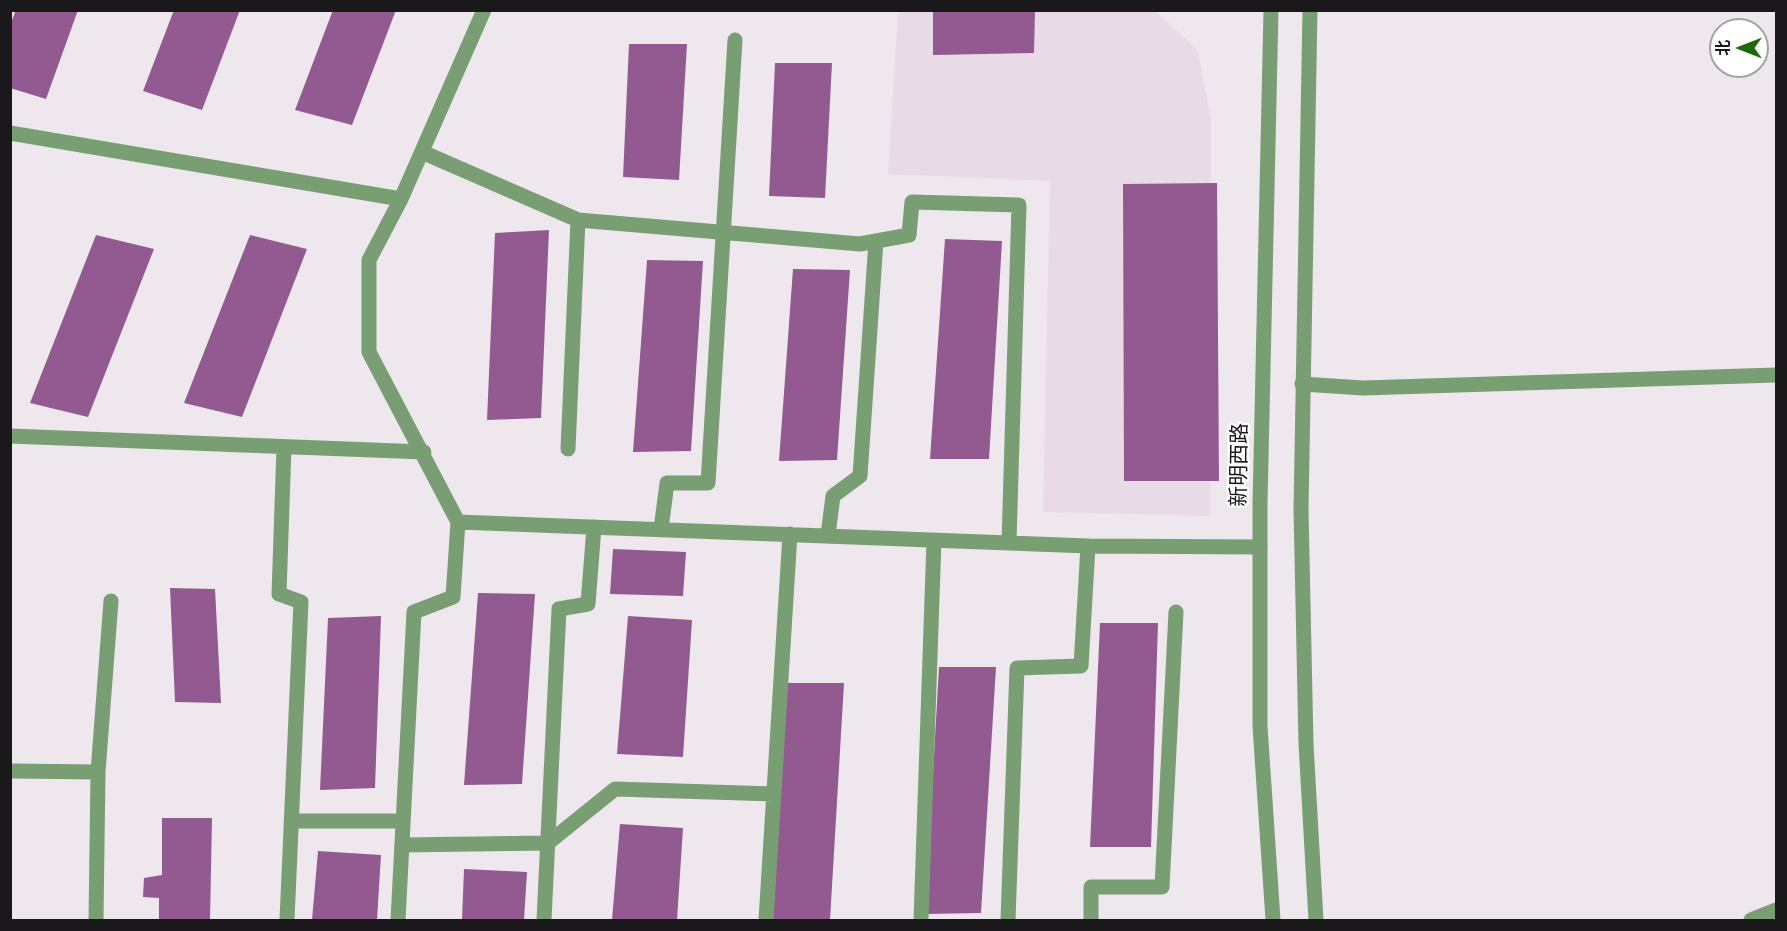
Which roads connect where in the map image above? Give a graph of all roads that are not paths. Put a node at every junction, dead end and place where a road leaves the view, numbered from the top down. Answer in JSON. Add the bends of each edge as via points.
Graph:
{"nodes":[{"id":1,"x":484,"y":10,"type":"edge"},
{"id":2,"x":1271,"y":10,"type":"edge"},
{"id":3,"x":1310,"y":10,"type":"edge"},
{"id":4,"x":735,"y":40,"type":"dead end"},
{"id":5,"x":10,"y":133,"type":"edge"},
{"id":6,"x":422,"y":152,"type":"junction"},
{"id":7,"x":401,"y":199,"type":"junction"},
{"id":8,"x":578,"y":220,"type":"junction"},
{"id":9,"x":876,"y":241,"type":"junction"},
{"id":10,"x":1776,"y":375,"type":"edge"},
{"id":11,"x":1302,"y":384,"type":"junction"},
{"id":12,"x":10,"y":436,"type":"edge"},
{"id":13,"x":284,"y":447,"type":"junction"},
{"id":14,"x":568,"y":449,"type":"dead end"},
{"id":15,"x":424,"y":452,"type":"junction"},
{"id":16,"x":458,"y":522,"type":"junction"},
{"id":17,"x":594,"y":527,"type":"junction"},
{"id":18,"x":662,"y":529,"type":"junction"},
{"id":19,"x":790,"y":534,"type":"junction"},
{"id":20,"x":828,"y":536,"type":"junction"},
{"id":21,"x":934,"y":540,"type":"junction"},
{"id":22,"x":1009,"y":543,"type":"junction"},
{"id":23,"x":1089,"y":546,"type":"junction"},
{"id":24,"x":1260,"y":547,"type":"junction"},
{"id":25,"x":111,"y":601,"type":"dead end"},
{"id":26,"x":1176,"y":612,"type":"dead end"},
{"id":27,"x":10,"y":771,"type":"edge"},
{"id":28,"x":98,"y":772,"type":"junction"},
{"id":29,"x":774,"y":794,"type":"junction"},
{"id":30,"x":292,"y":821,"type":"junction"},
{"id":31,"x":404,"y":821,"type":"junction"},
{"id":32,"x":548,"y":843,"type":"junction"},
{"id":33,"x":402,"y":846,"type":"junction"},
{"id":34,"x":1776,"y":910,"type":"edge"},
{"id":35,"x":96,"y":921,"type":"edge"},
{"id":36,"x":288,"y":921,"type":"edge"},
{"id":37,"x":398,"y":921,"type":"edge"},
{"id":38,"x":544,"y":921,"type":"edge"},
{"id":39,"x":766,"y":921,"type":"edge"},
{"id":40,"x":921,"y":921,"type":"edge"},
{"id":41,"x":1008,"y":921,"type":"edge"},
{"id":42,"x":1091,"y":921,"type":"edge"},
{"id":43,"x":1273,"y":921,"type":"edge"},
{"id":44,"x":1316,"y":921,"type":"edge"},
{"id":45,"x":1750,"y":921,"type":"edge"}],
"edges":[{"from":1,"to":6,"type":"street"},
{"from":2,"to":24,"type":"street","name":"新明西路"},
{"from":3,"to":11,"type":"street"},
{"from":4,"to":18,"type":"street","via":[[708,483],[667,483]]},
{"from":5,"to":7,"type":"street"},
{"from":6,"to":7,"type":"street"},
{"from":6,"to":8,"type":"street"},
{"from":7,"to":15,"type":"street","via":[[369,260],[369,352]]},
{"from":8,"to":9,"type":"street","via":[[860,244]]},
{"from":8,"to":14,"type":"street"},
{"from":9,"to":20,"type":"street","via":[[860,476],[833,496]]},
{"from":9,"to":22,"type":"street","via":[[909,235],[912,202],[1019,205]]},
{"from":10,"to":11,"type":"street","via":[[1363,388]]},
{"from":11,"to":44,"type":"street","via":[[1306,744]]},
{"from":12,"to":13,"type":"street"},
{"from":13,"to":15,"type":"street"},
{"from":13,"to":30,"type":"street","via":[[279,594],[301,602]]},
{"from":15,"to":16,"type":"street"},
{"from":16,"to":17,"type":"street"},
{"from":16,"to":31,"type":"street","via":[[453,597],[414,612]]},
{"from":17,"to":18,"type":"street"},
{"from":17,"to":32,"type":"street","via":[[588,604],[559,609]]},
{"from":18,"to":19,"type":"street"},
{"from":19,"to":20,"type":"street"},
{"from":19,"to":29,"type":"street"},
{"from":20,"to":21,"type":"street"},
{"from":21,"to":22,"type":"street"},
{"from":21,"to":40,"type":"street"},
{"from":22,"to":23,"type":"street"},
{"from":23,"to":24,"type":"street"},
{"from":23,"to":41,"type":"street","via":[[1081,666],[1017,668]]},
{"from":24,"to":43,"type":"street","name":"新明西路","via":[[1260,726]]},
{"from":25,"to":28,"type":"street"},
{"from":26,"to":42,"type":"street","via":[[1162,887],[1091,887]]},
{"from":27,"to":28,"type":"street"},
{"from":28,"to":35,"type":"street"},
{"from":29,"to":32,"type":"street","via":[[615,789]]},
{"from":29,"to":39,"type":"street"},
{"from":30,"to":31,"type":"street"},
{"from":30,"to":36,"type":"street"},
{"from":31,"to":33,"type":"street"},
{"from":32,"to":33,"type":"street"},
{"from":32,"to":38,"type":"street"},
{"from":33,"to":37,"type":"street"},
{"from":34,"to":45,"type":"street"}]}
